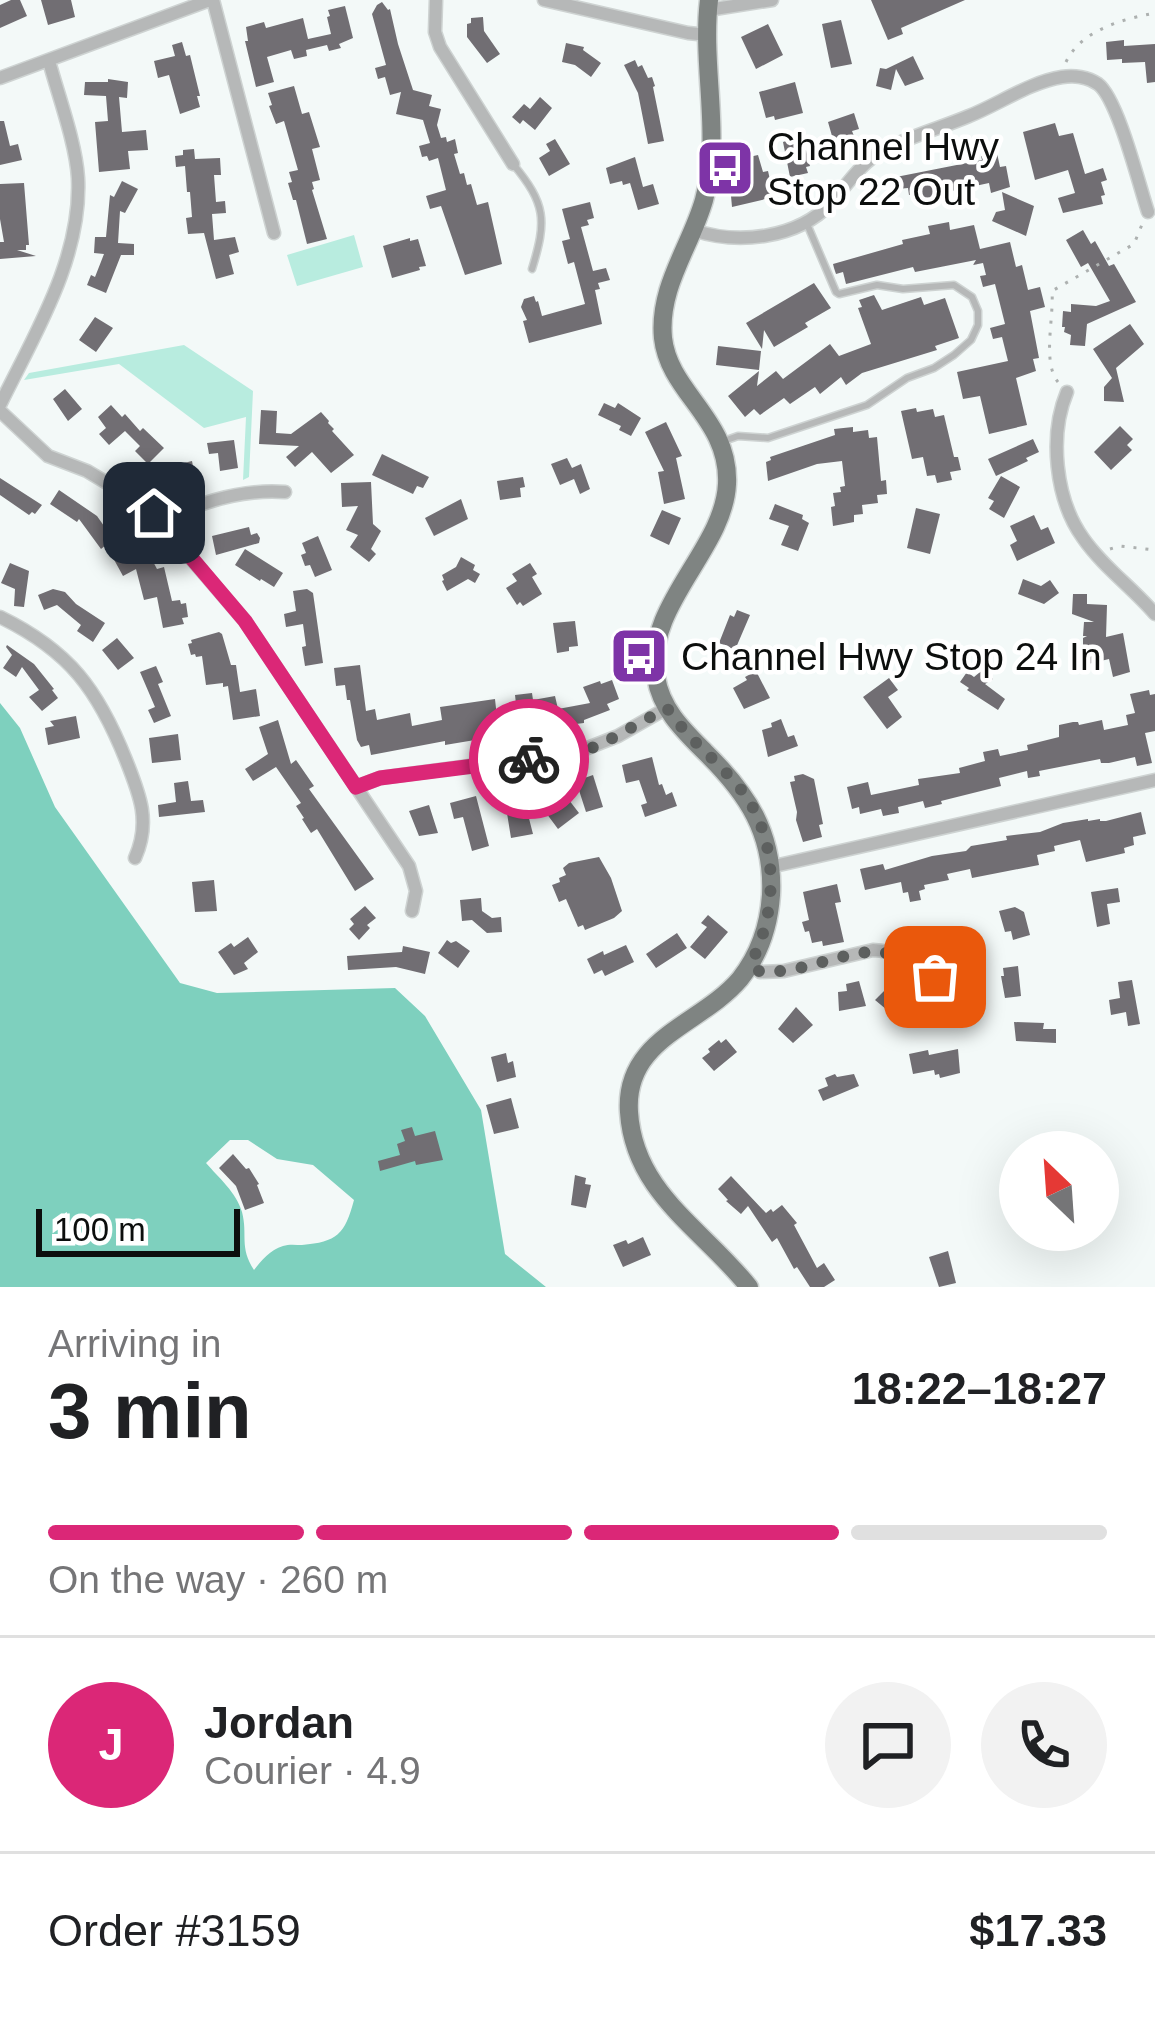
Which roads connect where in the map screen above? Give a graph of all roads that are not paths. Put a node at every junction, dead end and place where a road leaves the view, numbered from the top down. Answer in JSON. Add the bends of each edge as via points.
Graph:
{"nodes":[{"id":1,"x":211,"y":0,"type":"edge"},
{"id":2,"x":436,"y":0,"type":"edge"},
{"id":3,"x":544,"y":0,"type":"edge"},
{"id":4,"x":772,"y":0,"type":"edge"},
{"id":5,"x":584,"y":4,"type":"edge"},
{"id":6,"x":709,"y":5,"type":"edge"},
{"id":7,"x":708,"y":35,"type":"junction"},
{"id":8,"x":49,"y":61,"type":"junction"},
{"id":9,"x":0,"y":78,"type":"edge"},
{"id":10,"x":513,"y":164,"type":"joint"},
{"id":11,"x":1148,"y":212,"type":"road end"},
{"id":12,"x":807,"y":224,"type":"junction"},
{"id":13,"x":693,"y":230,"type":"junction"},
{"id":14,"x":274,"y":233,"type":"dead end"},
{"id":15,"x":532,"y":269,"type":"dead end"},
{"id":16,"x":1067,"y":392,"type":"road end"},
{"id":17,"x":0,"y":408,"type":"edge"},
{"id":18,"x":719,"y":442,"type":"junction"},
{"id":19,"x":285,"y":492,"type":"dead end"},
{"id":20,"x":167,"y":519,"type":"junction"},
{"id":21,"x":1155,"y":614,"type":"edge"},
{"id":22,"x":0,"y":617,"type":"edge"},
{"id":23,"x":667,"y":708,"type":"junction"},
{"id":24,"x":1155,"y":780,"type":"edge"},
{"id":25,"x":356,"y":787,"type":"junction"},
{"id":26,"x":135,"y":858,"type":"dead end"},
{"id":27,"x":770,"y":867,"type":"junction"},
{"id":28,"x":412,"y":911,"type":"dead end"},
{"id":29,"x":751,"y":963,"type":"junction"},
{"id":30,"x":962,"y":1018,"type":"dead end"},
{"id":31,"x":749,"y":1287,"type":"edge"}],
"edges":[{"from":1,"to":8,"type":"street"},
{"from":1,"to":14,"type":"street"},
{"from":2,"to":10,"type":"street","via":[[437,39]]},
{"from":3,"to":5,"type":"street"},
{"from":4,"to":6,"type":"street"},
{"from":5,"to":7,"type":"street"},
{"from":6,"to":7,"type":"main road"},
{"from":7,"to":13,"type":"main road","via":[[710,165]]},
{"from":8,"to":9,"type":"street"},
{"from":8,"to":17,"type":"street","via":[[78,176],[72,242]]},
{"from":10,"to":15,"type":"lane","via":[[543,215]]},
{"from":11,"to":12,"type":"street","via":[[1107,94],[1071,76],[884,150]]},
{"from":12,"to":13,"type":"street","via":[[770,235]]},
{"from":12,"to":18,"type":"lane","via":[[839,294],[954,284],[976,304],[975,332],[944,362],[867,405],[768,438]]},
{"from":13,"to":18,"type":"main road","via":[[666,297],[663,339]]},
{"from":16,"to":21,"type":"street","via":[[1059,470],[1070,513],[1097,555]]},
{"from":17,"to":20,"type":"street","via":[[48,456]]},
{"from":18,"to":23,"type":"main road","via":[[724,503],[655,650]]},
{"from":19,"to":20,"type":"street","via":[[240,493]]},
{"from":20,"to":25,"type":"street"},
{"from":22,"to":26,"type":"street","via":[[61,656],[102,705],[143,804]]},
{"from":23,"to":25,"type":"street","via":[[580,752]]},
{"from":23,"to":27,"type":"main road","via":[[743,793]]},
{"from":24,"to":27,"type":"street"},
{"from":25,"to":28,"type":"street","via":[[412,872]]},
{"from":27,"to":29,"type":"main road","via":[[768,918]]},
{"from":29,"to":30,"type":"street","via":[[760,972],[784,971],[887,952],[935,977]]},
{"from":29,"to":31,"type":"main road","via":[[730,989],[653,1047],[632,1079],[628,1107],[655,1187]]}]}
